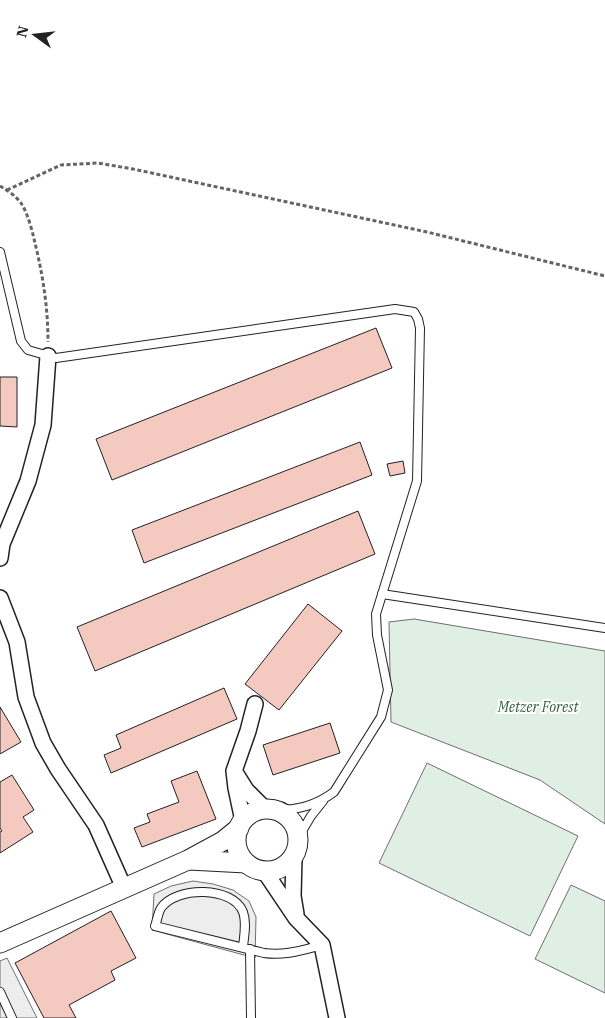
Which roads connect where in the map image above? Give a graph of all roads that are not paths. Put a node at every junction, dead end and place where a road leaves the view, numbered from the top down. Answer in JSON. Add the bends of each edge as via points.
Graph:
{"nodes":[{"id":1,"x":0,"y":252,"type":"edge"},
{"id":2,"x":48,"y":356,"type":"junction"},
{"id":3,"x":1,"y":548,"type":"edge"},
{"id":4,"x":382,"y":594,"type":"junction"},
{"id":5,"x":0,"y":598,"type":"edge"},
{"id":6,"x":605,"y":628,"type":"edge"},
{"id":7,"x":255,"y":704,"type":"dead end"},
{"id":8,"x":234,"y":771,"type":"junction"},
{"id":9,"x":324,"y":800,"type":"junction"},
{"id":10,"x":270,"y":810,"type":"junction"},
{"id":11,"x":241,"y":824,"type":"junction"},
{"id":12,"x":298,"y":838,"type":"junction"},
{"id":13,"x":294,"y":857,"type":"junction"},
{"id":14,"x":188,"y":860,"type":"junction"},
{"id":15,"x":246,"y":864,"type":"junction"},
{"id":16,"x":265,"y":872,"type":"junction"},
{"id":17,"x":124,"y":888,"type":"junction"},
{"id":18,"x":296,"y":918,"type":"junction"},
{"id":19,"x":0,"y":943,"type":"edge"},
{"id":20,"x":322,"y":945,"type":"junction"},
{"id":21,"x":247,"y":948,"type":"junction"},
{"id":22,"x":0,"y":992,"type":"edge"},
{"id":23,"x":12,"y":1018,"type":"edge"},
{"id":24,"x":252,"y":1018,"type":"edge"},
{"id":25,"x":336,"y":1018,"type":"edge"}],
"edges":[{"from":1,"to":2,"type":"lane","via":[[21,341],[28,350]]},
{"from":2,"to":3,"type":"street","via":[[43,425],[28,481]]},
{"from":2,"to":4,"type":"lane","via":[[56,358],[395,309],[414,312],[420,328],[417,481]]},
{"from":4,"to":6,"type":"lane"},
{"from":4,"to":9,"type":"lane","via":[[376,621],[388,690],[386,703],[340,785]]},
{"from":5,"to":17,"type":"street","via":[[18,642],[26,698],[43,743],[96,825]]},
{"from":7,"to":8,"type":"street"},
{"from":8,"to":10,"type":"street","via":[[240,782]]},
{"from":8,"to":11,"type":"street"},
{"from":9,"to":10,"type":"lane","via":[[302,808]]},
{"from":9,"to":12,"type":"lane","via":[[310,816]]},
{"from":10,"to":11,"type":"street","via":[[249,815]]},
{"from":10,"to":12,"type":"street","via":[[288,817]]},
{"from":11,"to":14,"type":"street","via":[[223,840]]},
{"from":11,"to":15,"type":"street","via":[[236,837],[237,847]]},
{"from":12,"to":13,"type":"street"},
{"from":13,"to":16,"type":"street","via":[[282,868]]},
{"from":13,"to":18,"type":"street"},
{"from":14,"to":15,"type":"street"},
{"from":14,"to":17,"type":"street"},
{"from":15,"to":16,"type":"street"},
{"from":16,"to":18,"type":"street"},
{"from":17,"to":19,"type":"street"},
{"from":18,"to":20,"type":"street"},
{"from":20,"to":21,"type":"lane","via":[[282,954]]},
{"from":20,"to":25,"type":"street"},
{"from":21,"to":21,"type":"lane","via":[[156,926],[160,909],[168,901],[188,893],[221,894],[235,901],[242,911]]},
{"from":21,"to":24,"type":"lane"},
{"from":22,"to":23,"type":"lane"}]}
